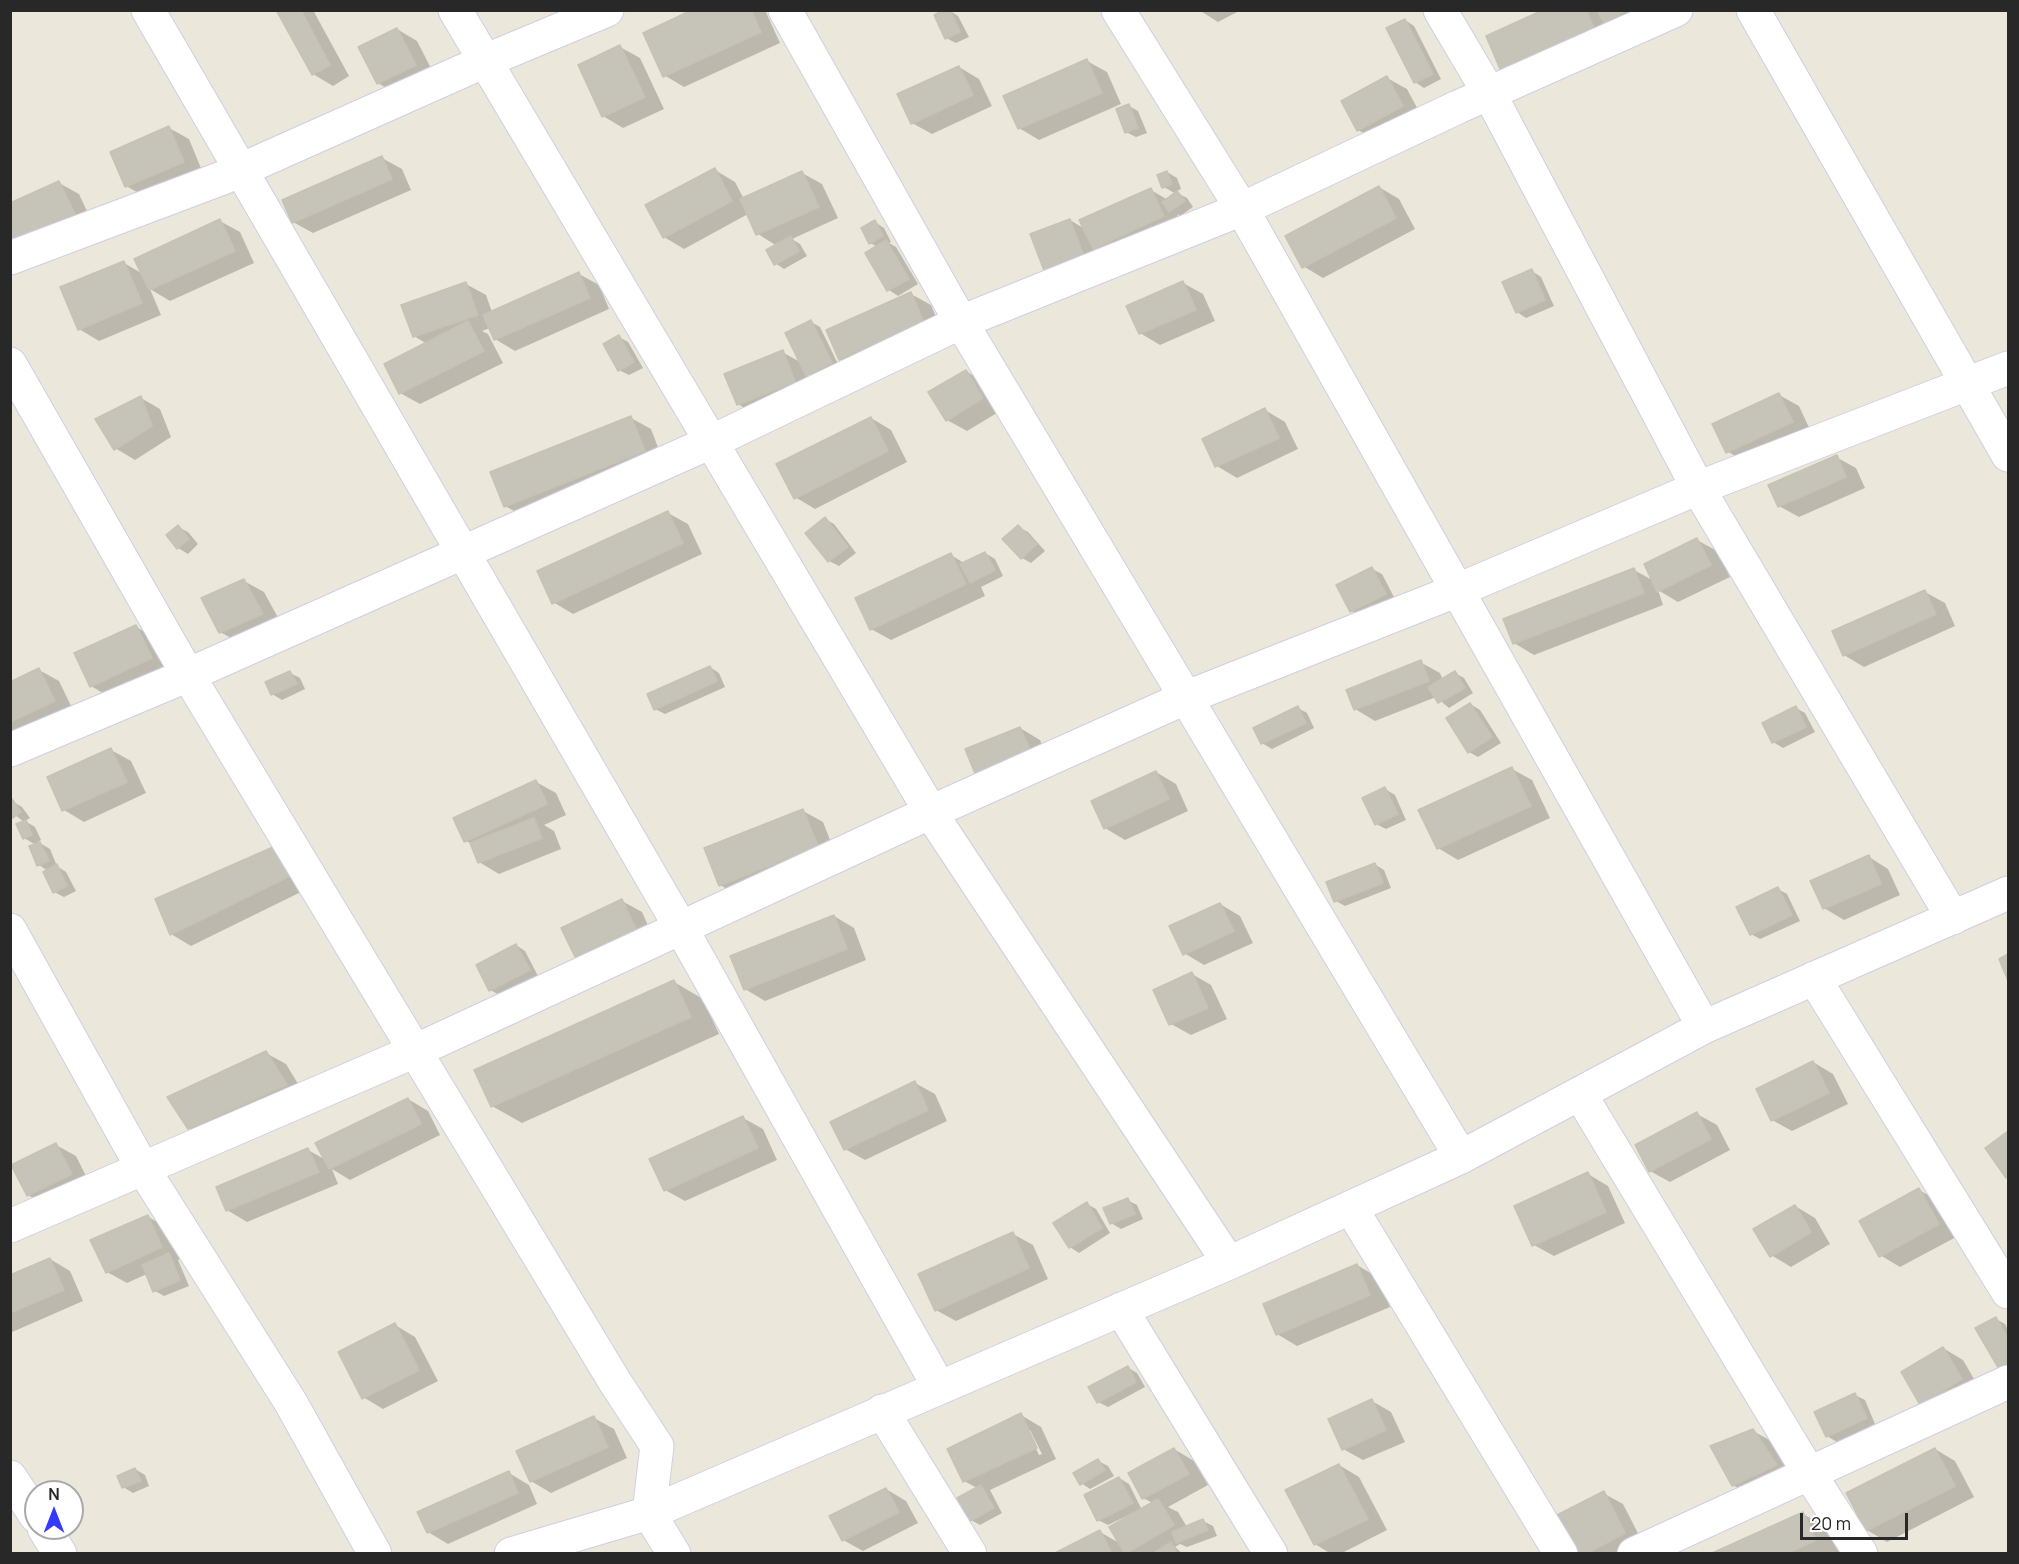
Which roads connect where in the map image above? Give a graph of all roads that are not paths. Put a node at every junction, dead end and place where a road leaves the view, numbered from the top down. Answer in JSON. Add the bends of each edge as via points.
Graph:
{"nodes":[{"id":1,"x":148,"y":10,"type":"edge"},
{"id":2,"x":456,"y":10,"type":"edge"},
{"id":3,"x":607,"y":10,"type":"edge"},
{"id":4,"x":785,"y":10,"type":"edge"},
{"id":5,"x":1118,"y":10,"type":"edge"},
{"id":6,"x":1440,"y":10,"type":"edge"},
{"id":7,"x":1676,"y":10,"type":"edge"},
{"id":8,"x":1752,"y":10,"type":"edge"},
{"id":9,"x":485,"y":61,"type":"junction"},
{"id":10,"x":1489,"y":93,"type":"junction"},
{"id":11,"x":243,"y":169,"type":"junction"},
{"id":12,"x":1242,"y":209,"type":"junction"},
{"id":13,"x":10,"y":258,"type":"edge"},
{"id":14,"x":961,"y":322,"type":"junction"},
{"id":15,"x":10,"y":364,"type":"edge"},
{"id":16,"x":2008,"y":368,"type":"edge"},
{"id":17,"x":1968,"y":386,"type":"junction"},
{"id":18,"x":711,"y":442,"type":"junction"},
{"id":19,"x":2008,"y":455,"type":"edge"},
{"id":20,"x":1698,"y":488,"type":"junction"},
{"id":21,"x":463,"y":552,"type":"junction"},
{"id":22,"x":1458,"y":590,"type":"junction"},
{"id":23,"x":188,"y":675,"type":"junction"},
{"id":24,"x":1185,"y":698,"type":"junction"},
{"id":25,"x":10,"y":750,"type":"edge"},
{"id":26,"x":931,"y":812,"type":"junction"},
{"id":27,"x":2008,"y":893,"type":"edge"},
{"id":28,"x":1953,"y":918,"type":"junction"},
{"id":29,"x":681,"y":928,"type":"junction"},
{"id":30,"x":10,"y":930,"type":"edge"},
{"id":31,"x":1814,"y":978,"type":"junction"},
{"id":32,"x":1704,"y":1027,"type":"junction"},
{"id":33,"x":415,"y":1051,"type":"junction"},
{"id":34,"x":1580,"y":1094,"type":"junction"},
{"id":35,"x":1461,"y":1157,"type":"junction"},
{"id":36,"x":142,"y":1167,"type":"junction"},
{"id":37,"x":1351,"y":1208,"type":"junction"},
{"id":38,"x":10,"y":1226,"type":"edge"},
{"id":39,"x":1229,"y":1263,"type":"junction"},
{"id":40,"x":2008,"y":1292,"type":"edge"},
{"id":41,"x":1120,"y":1309,"type":"junction"},
{"id":42,"x":2008,"y":1382,"type":"edge"},
{"id":43,"x":939,"y":1387,"type":"junction"},
{"id":44,"x":882,"y":1410,"type":"junction"},
{"id":45,"x":1809,"y":1473,"type":"junction"},
{"id":46,"x":10,"y":1477,"type":"edge"},
{"id":47,"x":24,"y":1498,"type":"edge"},
{"id":48,"x":649,"y":1513,"type":"junction"},
{"id":49,"x":51,"y":1540,"type":"edge"},
{"id":50,"x":60,"y":1554,"type":"edge"},
{"id":51,"x":375,"y":1554,"type":"edge"},
{"id":52,"x":512,"y":1554,"type":"edge"},
{"id":53,"x":674,"y":1554,"type":"edge"},
{"id":54,"x":970,"y":1554,"type":"edge"},
{"id":55,"x":1271,"y":1554,"type":"edge"},
{"id":56,"x":1561,"y":1554,"type":"edge"},
{"id":57,"x":1634,"y":1554,"type":"edge"},
{"id":58,"x":1861,"y":1554,"type":"edge"}],
"edges":[{"from":1,"to":11,"type":"street"},
{"from":2,"to":9,"type":"street"},
{"from":3,"to":9,"type":"street"},
{"from":4,"to":14,"type":"street"},
{"from":5,"to":12,"type":"street"},
{"from":6,"to":10,"type":"street"},
{"from":7,"to":10,"type":"street"},
{"from":8,"to":17,"type":"street"},
{"from":9,"to":11,"type":"street"},
{"from":9,"to":18,"type":"street"},
{"from":10,"to":12,"type":"street"},
{"from":10,"to":20,"type":"street"},
{"from":11,"to":13,"type":"street"},
{"from":11,"to":21,"type":"street"},
{"from":12,"to":14,"type":"street"},
{"from":12,"to":22,"type":"street"},
{"from":14,"to":18,"type":"street"},
{"from":14,"to":24,"type":"street"},
{"from":15,"to":23,"type":"street"},
{"from":16,"to":17,"type":"street"},
{"from":17,"to":19,"type":"street"},
{"from":17,"to":20,"type":"street"},
{"from":18,"to":21,"type":"street"},
{"from":18,"to":26,"type":"street"},
{"from":20,"to":22,"type":"street"},
{"from":20,"to":28,"type":"street"},
{"from":21,"to":23,"type":"street"},
{"from":21,"to":29,"type":"street"},
{"from":22,"to":24,"type":"street"},
{"from":22,"to":32,"type":"street"},
{"from":23,"to":25,"type":"street"},
{"from":23,"to":33,"type":"street"},
{"from":24,"to":26,"type":"street"},
{"from":24,"to":35,"type":"street"},
{"from":26,"to":29,"type":"street"},
{"from":26,"to":39,"type":"street"},
{"from":27,"to":28,"type":"street"},
{"from":28,"to":31,"type":"street"},
{"from":29,"to":33,"type":"street"},
{"from":29,"to":43,"type":"street"},
{"from":30,"to":36,"type":"street"},
{"from":31,"to":32,"type":"street"},
{"from":31,"to":40,"type":"street"},
{"from":32,"to":34,"type":"street"},
{"from":33,"to":36,"type":"street"},
{"from":33,"to":48,"type":"street","via":[[657,1446]]},
{"from":34,"to":35,"type":"street"},
{"from":34,"to":45,"type":"street"},
{"from":35,"to":37,"type":"street"},
{"from":36,"to":38,"type":"street"},
{"from":36,"to":51,"type":"street","via":[[291,1403]]},
{"from":37,"to":39,"type":"street"},
{"from":37,"to":56,"type":"street"},
{"from":39,"to":41,"type":"street"},
{"from":41,"to":43,"type":"street"},
{"from":41,"to":55,"type":"street"},
{"from":42,"to":45,"type":"street"},
{"from":43,"to":44,"type":"street"},
{"from":44,"to":48,"type":"street"},
{"from":44,"to":54,"type":"street"},
{"from":45,"to":57,"type":"street"},
{"from":45,"to":58,"type":"street"},
{"from":46,"to":47,"type":"street"},
{"from":48,"to":52,"type":"street"},
{"from":48,"to":53,"type":"street"},
{"from":49,"to":50,"type":"street"}]}
